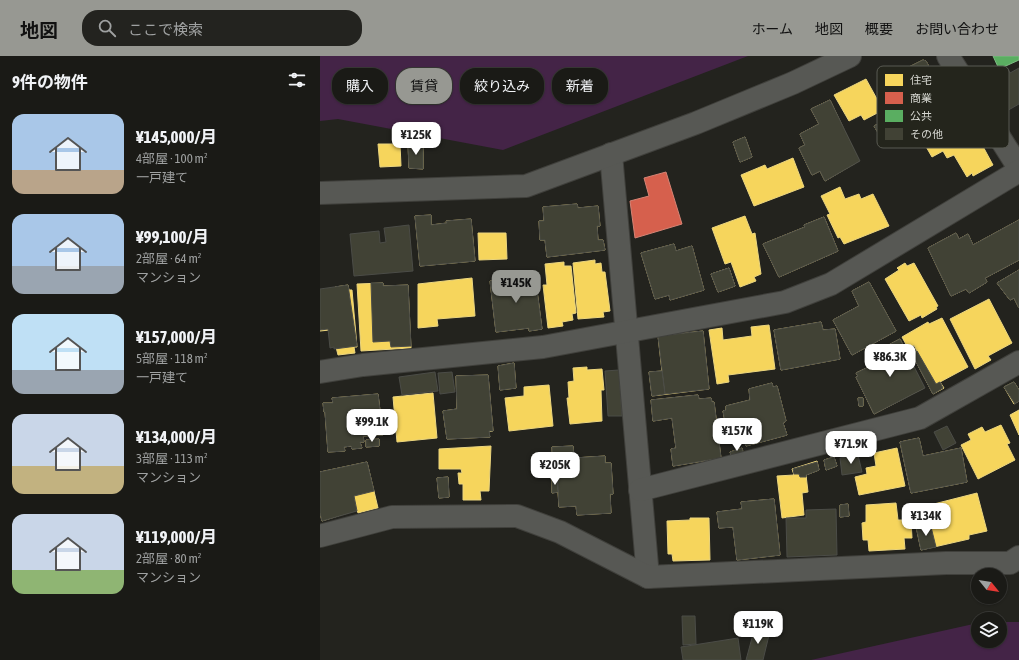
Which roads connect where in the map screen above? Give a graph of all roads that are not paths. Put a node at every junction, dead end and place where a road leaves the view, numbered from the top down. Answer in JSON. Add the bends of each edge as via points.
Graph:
{"nodes":[{"id":1,"x":850,"y":56,"type":"edge"},
{"id":2,"x":948,"y":56,"type":"edge"},
{"id":3,"x":954,"y":66,"type":"edge"},
{"id":4,"x":1006,"y":148,"type":"edge"},
{"id":5,"x":611,"y":154,"type":"junction"},
{"id":6,"x":1019,"y":169,"type":"edge"},
{"id":7,"x":320,"y":193,"type":"edge"},
{"id":8,"x":626,"y":330,"type":"junction"},
{"id":9,"x":1019,"y":362,"type":"edge"},
{"id":10,"x":320,"y":372,"type":"edge"},
{"id":11,"x":640,"y":490,"type":"junction"},
{"id":12,"x":320,"y":536,"type":"edge"},
{"id":13,"x":1019,"y":557,"type":"edge"},
{"id":14,"x":648,"y":577,"type":"junction"}],
"edges":[{"from":1,"to":5,"type":"street","via":[[793,83],[696,123]]},
{"from":2,"to":3,"type":"street"},
{"from":4,"to":6,"type":"street"},
{"from":5,"to":7,"type":"street","via":[[526,186]]},
{"from":5,"to":8,"type":"street"},
{"from":6,"to":8,"type":"street","via":[[831,284],[785,302]]},
{"from":8,"to":10,"type":"street","via":[[543,347],[371,364]]},
{"from":8,"to":11,"type":"street"},
{"from":9,"to":11,"type":"street","via":[[920,418]]},
{"from":11,"to":14,"type":"street"},
{"from":12,"to":14,"type":"street","via":[[392,517],[517,516],[560,532]]},
{"from":13,"to":14,"type":"street","via":[[1010,563]]}]}
